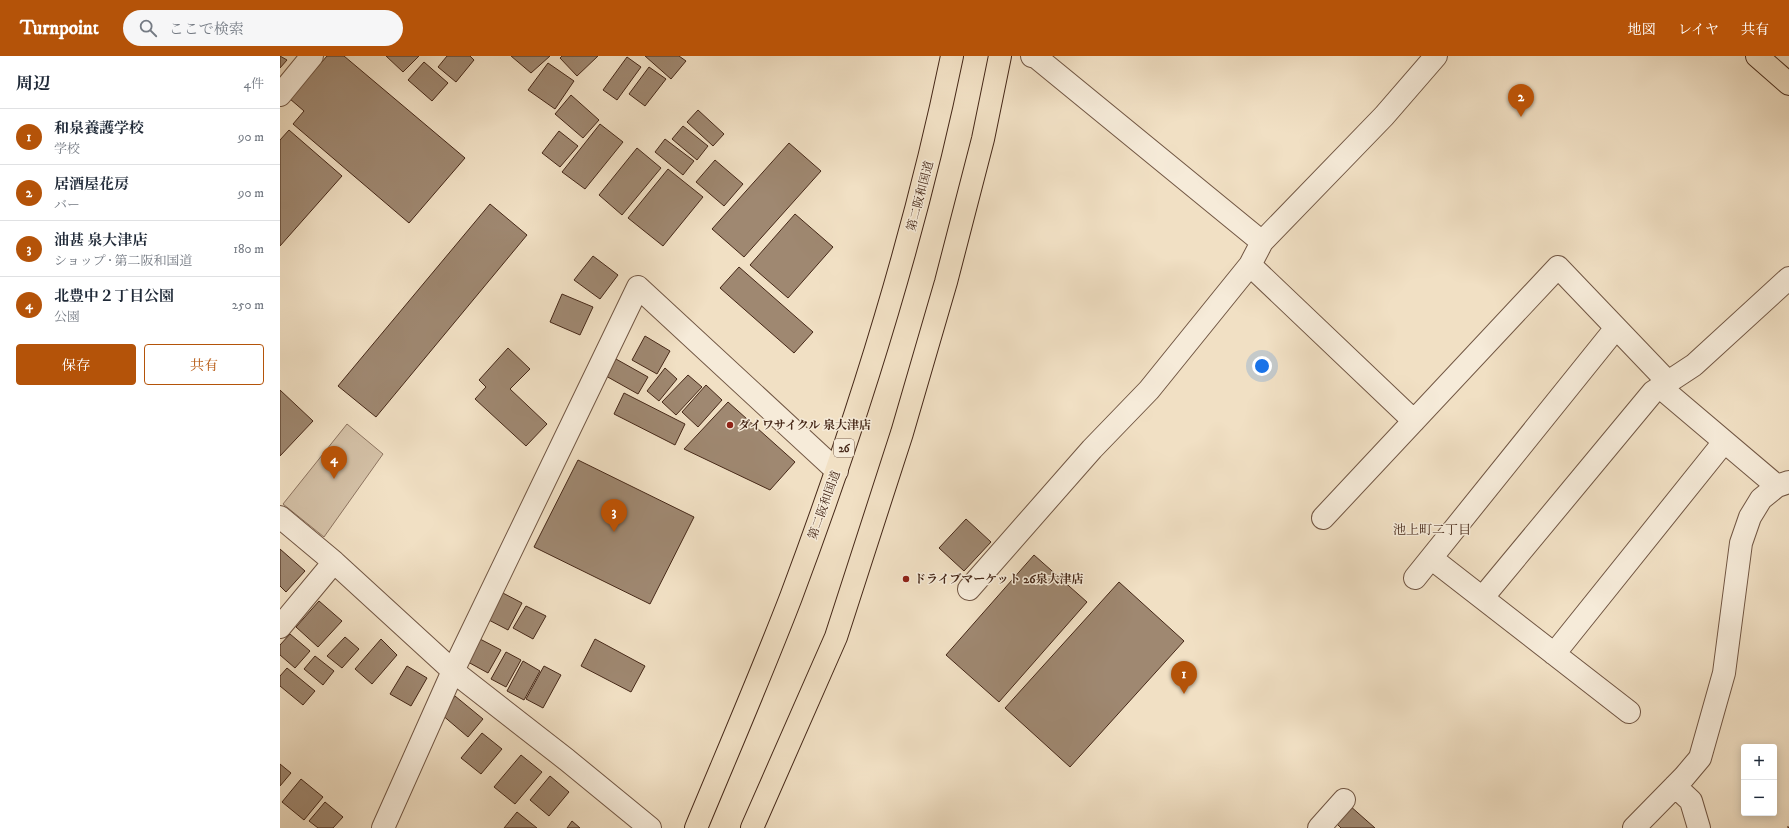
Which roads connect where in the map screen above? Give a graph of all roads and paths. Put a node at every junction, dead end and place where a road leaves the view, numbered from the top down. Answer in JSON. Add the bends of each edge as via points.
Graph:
{"nodes":[{"id":1,"x":952,"y":56,"type":"edge"},
{"id":2,"x":1000,"y":56,"type":"edge"},
{"id":3,"x":1032,"y":56,"type":"edge"},
{"id":4,"x":1436,"y":56,"type":"edge"},
{"id":5,"x":1756,"y":56,"type":"edge"},
{"id":6,"x":310,"y":57,"type":"edge"},
{"id":7,"x":1789,"y":84,"type":"edge"},
{"id":8,"x":280,"y":95,"type":"edge"},
{"id":9,"x":1262,"y":242,"type":"junction"},
{"id":10,"x":1250,"y":265,"type":"junction"},
{"id":11,"x":1789,"y":278,"type":"edge"},
{"id":12,"x":1616,"y":328,"type":"junction"},
{"id":13,"x":1664,"y":385,"type":"junction"},
{"id":14,"x":1414,"y":421,"type":"junction"},
{"id":15,"x":1724,"y":442,"type":"junction"},
{"id":16,"x":837,"y":471,"type":"junction"},
{"id":17,"x":1783,"y":484,"type":"edge"},
{"id":18,"x":280,"y":517,"type":"edge"},
{"id":19,"x":1323,"y":518,"type":"dead end"},
{"id":20,"x":1431,"y":558,"type":"junction"},
{"id":21,"x":334,"y":562,"type":"junction"},
{"id":22,"x":1415,"y":578,"type":"dead end"},
{"id":23,"x":968,"y":589,"type":"dead end"},
{"id":24,"x":1483,"y":597,"type":"junction"},
{"id":25,"x":280,"y":627,"type":"edge"},
{"id":26,"x":1554,"y":654,"type":"junction"},
{"id":27,"x":453,"y":671,"type":"junction"},
{"id":28,"x":1629,"y":712,"type":"dead end"},
{"id":29,"x":1675,"y":786,"type":"junction"},
{"id":30,"x":1344,"y":800,"type":"dead end"},
{"id":31,"x":383,"y":828,"type":"edge"},
{"id":32,"x":650,"y":828,"type":"edge"},
{"id":33,"x":696,"y":828,"type":"edge"},
{"id":34,"x":752,"y":828,"type":"edge"},
{"id":35,"x":1319,"y":828,"type":"edge"},
{"id":36,"x":1634,"y":828,"type":"edge"},
{"id":37,"x":1699,"y":828,"type":"edge"}],
"edges":[{"from":1,"to":16,"type":"main road","name":"第二阪和国道","number":"26","via":[[937,128],[900,270]]},
{"from":2,"to":34,"type":"main road","via":[[983,139],[946,282],[902,433],[844,614]]},
{"from":3,"to":9,"type":"street"},
{"from":4,"to":9,"type":"street","via":[[1384,116]]},
{"from":5,"to":7,"type":"main road"},
{"from":6,"to":8,"type":"street"},
{"from":9,"to":10,"type":"street"},
{"from":10,"to":14,"type":"street"},
{"from":10,"to":23,"type":"street","via":[[1149,390],[1092,449]]},
{"from":11,"to":13,"type":"street","via":[[1694,365]]},
{"from":12,"to":13,"type":"street"},
{"from":12,"to":14,"type":"street","via":[[1558,267]]},
{"from":12,"to":20,"type":"street"},
{"from":13,"to":15,"type":"street"},
{"from":13,"to":24,"type":"street","via":[[1653,392]]},
{"from":14,"to":19,"type":"street"},
{"from":15,"to":17,"type":"street"},
{"from":15,"to":26,"type":"street"},
{"from":16,"to":27,"type":"street","via":[[638,287]]},
{"from":16,"to":33,"type":"main road","name":"第二阪和国道","number":"26","via":[[790,599]]},
{"from":17,"to":29,"type":"street","via":[[1761,499],[1750,517],[1741,543],[1724,673],[1700,758]]},
{"from":18,"to":21,"type":"street"},
{"from":20,"to":22,"type":"street"},
{"from":20,"to":24,"type":"street"},
{"from":21,"to":25,"type":"street"},
{"from":21,"to":27,"type":"street"},
{"from":24,"to":26,"type":"street"},
{"from":26,"to":28,"type":"street"},
{"from":27,"to":31,"type":"street"},
{"from":27,"to":32,"type":"street"},
{"from":29,"to":36,"type":"street"},
{"from":29,"to":37,"type":"street","via":[[1691,801]]},
{"from":30,"to":35,"type":"street"}]}
